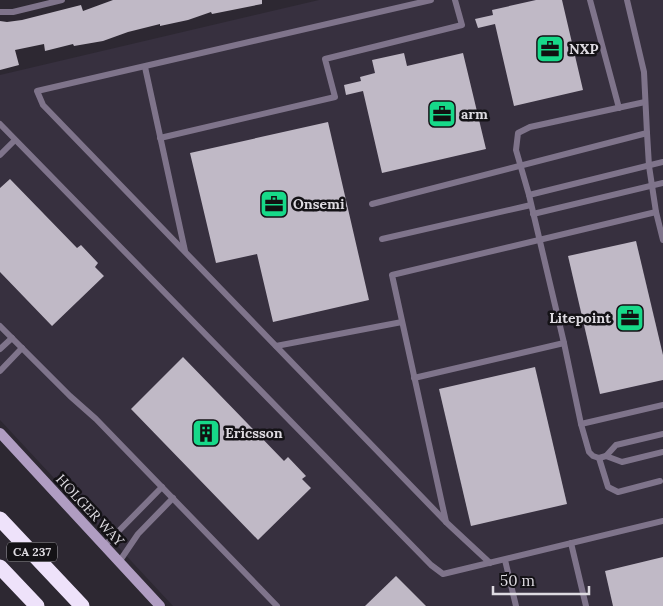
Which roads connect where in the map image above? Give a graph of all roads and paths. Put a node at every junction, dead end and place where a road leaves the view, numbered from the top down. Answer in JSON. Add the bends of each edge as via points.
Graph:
{"nodes":[{"id":1,"x":62,"y":0,"type":"edge"},
{"id":2,"x":431,"y":0,"type":"edge"},
{"id":3,"x":455,"y":0,"type":"edge"},
{"id":4,"x":590,"y":0,"type":"edge"},
{"id":5,"x":627,"y":0,"type":"edge"},
{"id":6,"x":0,"y":12,"type":"edge"},
{"id":7,"x":144,"y":67,"type":"junction"},
{"id":8,"x":645,"y":102,"type":"junction"},
{"id":9,"x":619,"y":108,"type":"junction"},
{"id":10,"x":0,"y":124,"type":"edge"},
{"id":11,"x":647,"y":134,"type":"junction"},
{"id":12,"x":160,"y":138,"type":"junction"},
{"id":13,"x":15,"y":140,"type":"junction"},
{"id":14,"x":0,"y":155,"type":"edge"},
{"id":15,"x":663,"y":162,"type":"edge"},
{"id":16,"x":521,"y":166,"type":"junction"},
{"id":17,"x":648,"y":166,"type":"junction"},
{"id":18,"x":663,"y":183,"type":"edge"},
{"id":19,"x":652,"y":186,"type":"junction"},
{"id":20,"x":529,"y":195,"type":"junction"},
{"id":21,"x":372,"y":204,"type":"dead end"},
{"id":22,"x":531,"y":205,"type":"junction"},
{"id":23,"x":656,"y":212,"type":"junction"},
{"id":24,"x":533,"y":214,"type":"junction"},
{"id":25,"x":382,"y":238,"type":"dead end"},
{"id":26,"x":540,"y":240,"type":"junction"},
{"id":27,"x":663,"y":240,"type":"edge"},
{"id":28,"x":185,"y":252,"type":"junction"},
{"id":29,"x":402,"y":322,"type":"junction"},
{"id":30,"x":0,"y":326,"type":"edge"},
{"id":31,"x":12,"y":338,"type":"junction"},
{"id":32,"x":564,"y":343,"type":"junction"},
{"id":33,"x":276,"y":346,"type":"junction"},
{"id":34,"x":22,"y":348,"type":"junction"},
{"id":35,"x":0,"y":349,"type":"edge"},
{"id":36,"x":0,"y":371,"type":"edge"},
{"id":37,"x":414,"y":378,"type":"junction"},
{"id":38,"x":663,"y":405,"type":"edge"},
{"id":39,"x":581,"y":424,"type":"junction"},
{"id":40,"x":0,"y":433,"type":"edge"},
{"id":41,"x":663,"y":434,"type":"edge"},
{"id":42,"x":663,"y":452,"type":"edge"},
{"id":43,"x":606,"y":456,"type":"junction"},
{"id":44,"x":598,"y":458,"type":"junction"},
{"id":45,"x":660,"y":481,"type":"dead end"},
{"id":46,"x":162,"y":487,"type":"junction"},
{"id":47,"x":173,"y":498,"type":"junction"},
{"id":48,"x":0,"y":519,"type":"edge"},
{"id":49,"x":663,"y":521,"type":"edge"},
{"id":50,"x":447,"y":523,"type":"junction"},
{"id":51,"x":572,"y":543,"type":"junction"},
{"id":52,"x":104,"y":546,"type":"junction"},
{"id":53,"x":505,"y":560,"type":"junction"},
{"id":54,"x":119,"y":562,"type":"junction"},
{"id":55,"x":490,"y":563,"type":"junction"},
{"id":56,"x":0,"y":567,"type":"edge"},
{"id":57,"x":37,"y":606,"type":"edge"},
{"id":58,"x":82,"y":606,"type":"edge"},
{"id":59,"x":160,"y":606,"type":"edge"},
{"id":60,"x":277,"y":606,"type":"edge"},
{"id":61,"x":516,"y":606,"type":"edge"},
{"id":62,"x":586,"y":606,"type":"edge"}],
"edges":[{"from":1,"to":6,"type":"lane"},
{"from":2,"to":7,"type":"lane"},
{"from":3,"to":12,"type":"lane","via":[[462,25],[325,59],[334,97]]},
{"from":4,"to":9,"type":"lane"},
{"from":5,"to":8,"type":"lane","via":[[644,72]]},
{"from":7,"to":12,"type":"lane"},
{"from":7,"to":28,"type":"lane","via":[[38,92],[43,105]]},
{"from":8,"to":9,"type":"lane"},
{"from":8,"to":11,"type":"lane"},
{"from":9,"to":16,"type":"lane","via":[[530,127],[518,133],[516,150]]},
{"from":10,"to":13,"type":"lane"},
{"from":11,"to":16,"type":"lane"},
{"from":11,"to":17,"type":"lane"},
{"from":12,"to":28,"type":"lane"},
{"from":13,"to":14,"type":"lane"},
{"from":13,"to":55,"type":"lane","via":[[431,565],[443,574]]},
{"from":15,"to":17,"type":"lane"},
{"from":16,"to":20,"type":"lane"},
{"from":16,"to":21,"type":"lane"},
{"from":17,"to":19,"type":"lane"},
{"from":17,"to":20,"type":"lane"},
{"from":18,"to":19,"type":"lane"},
{"from":19,"to":23,"type":"lane"},
{"from":19,"to":24,"type":"lane"},
{"from":20,"to":22,"type":"lane"},
{"from":22,"to":24,"type":"lane"},
{"from":22,"to":25,"type":"lane"},
{"from":23,"to":26,"type":"lane"},
{"from":23,"to":27,"type":"lane"},
{"from":24,"to":26,"type":"lane"},
{"from":26,"to":29,"type":"lane","via":[[392,275]]},
{"from":26,"to":32,"type":"lane"},
{"from":28,"to":33,"type":"lane"},
{"from":29,"to":33,"type":"lane"},
{"from":29,"to":37,"type":"lane"},
{"from":30,"to":31,"type":"lane"},
{"from":31,"to":34,"type":"lane"},
{"from":31,"to":35,"type":"lane"},
{"from":32,"to":37,"type":"lane"},
{"from":32,"to":39,"type":"lane"},
{"from":33,"to":50,"type":"lane"},
{"from":34,"to":36,"type":"lane"},
{"from":34,"to":46,"type":"lane"},
{"from":37,"to":50,"type":"lane"},
{"from":38,"to":39,"type":"lane"},
{"from":39,"to":44,"type":"lane","via":[[589,452]]},
{"from":40,"to":52,"type":"street","name":"HOLGER WAY"},
{"from":41,"to":43,"type":"lane","via":[[616,445]]},
{"from":42,"to":43,"type":"lane","via":[[622,462]]},
{"from":43,"to":44,"type":"lane"},
{"from":44,"to":45,"type":"lane","via":[[612,490],[618,492]]},
{"from":46,"to":47,"type":"lane"},
{"from":46,"to":52,"type":"lane"},
{"from":47,"to":54,"type":"lane","via":[[138,534]]},
{"from":47,"to":60,"type":"lane"},
{"from":48,"to":58,"type":"highway","number":"CA 237"},
{"from":49,"to":51,"type":"lane"},
{"from":50,"to":55,"type":"lane"},
{"from":51,"to":53,"type":"lane"},
{"from":51,"to":62,"type":"lane"},
{"from":52,"to":54,"type":"street","name":"HOLGER WAY"},
{"from":53,"to":55,"type":"lane"},
{"from":53,"to":61,"type":"lane"},
{"from":54,"to":59,"type":"street","name":"HOLGER WAY"},
{"from":56,"to":57,"type":"highway","number":"CA 237"}]}
